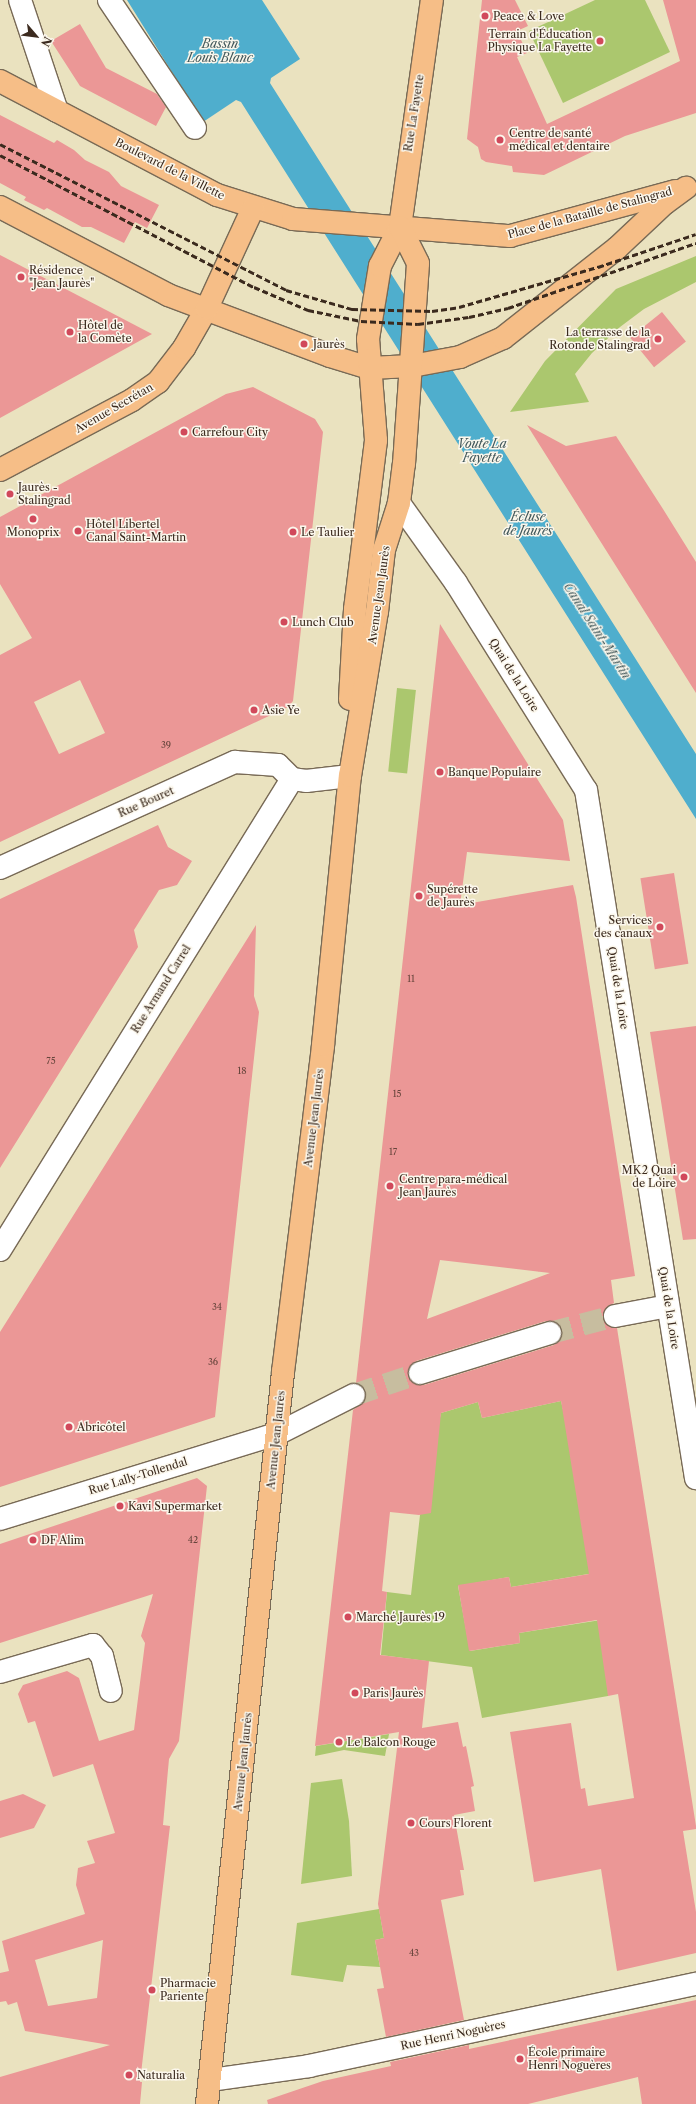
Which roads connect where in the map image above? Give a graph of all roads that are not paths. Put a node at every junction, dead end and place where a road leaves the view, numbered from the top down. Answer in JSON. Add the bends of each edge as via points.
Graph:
{"nodes":[{"id":1,"x":20,"y":0,"type":"edge"},
{"id":2,"x":109,"y":0,"type":"edge"},
{"id":3,"x":432,"y":0,"type":"edge"},
{"id":4,"x":0,"y":81,"type":"edge"},
{"id":5,"x":57,"y":111,"type":"junction"},
{"id":6,"x":195,"y":128,"type":"dead end"},
{"id":7,"x":691,"y":187,"type":"edge"},
{"id":8,"x":0,"y":207,"type":"edge"},
{"id":9,"x":253,"y":208,"type":"junction"},
{"id":10,"x":400,"y":227,"type":"junction"},
{"id":11,"x":207,"y":308,"type":"junction"},
{"id":12,"x":412,"y":366,"type":"junction"},
{"id":13,"x":369,"y":368,"type":"junction"},
{"id":14,"x":0,"y":470,"type":"edge"},
{"id":15,"x":400,"y":503,"type":"junction"},
{"id":16,"x":350,"y":776,"type":"junction"},
{"id":17,"x":292,"y":778,"type":"junction"},
{"id":18,"x":0,"y":868,"type":"edge"},
{"id":19,"x":0,"y":1250,"type":"edge"},
{"id":20,"x":668,"y":1306,"type":"junction"},
{"id":21,"x":616,"y":1316,"type":"tunnel mouth"},
{"id":22,"x":550,"y":1333,"type":"tunnel mouth"},
{"id":23,"x":420,"y":1373,"type":"tunnel mouth"},
{"id":24,"x":354,"y":1395,"type":"tunnel mouth"},
{"id":25,"x":276,"y":1434,"type":"junction"},
{"id":26,"x":696,"y":1478,"type":"edge"},
{"id":27,"x":0,"y":1519,"type":"edge"},
{"id":28,"x":0,"y":1672,"type":"edge"},
{"id":29,"x":112,"y":1691,"type":"dead end"},
{"id":30,"x":696,"y":1984,"type":"edge"},
{"id":31,"x":210,"y":2080,"type":"junction"},
{"id":32,"x":207,"y":2104,"type":"edge"}],
"edges":[{"from":1,"to":5,"type":"street"},
{"from":2,"to":6,"type":"street"},
{"from":3,"to":10,"type":"main road","name":"Rue La Fayette","via":[[408,151]]},
{"from":4,"to":5,"type":"main road","name":"Boulevard de la Villette"},
{"from":5,"to":9,"type":"main road","name":"Boulevard de la Villette","via":[[205,189]]},
{"from":7,"to":10,"type":"main road","name":"Place de la Bataille de Stalingrad","via":[[510,236]]},
{"from":7,"to":12,"type":"main road","name":"Place de la Bataille de Stalingrad","via":[[665,203],[617,248],[503,338],[460,357]]},
{"from":8,"to":11,"type":"main road","via":[[158,290]]},
{"from":9,"to":10,"type":"main road","name":"Boulevard de la Villette","via":[[293,219]]},
{"from":9,"to":11,"type":"main road","name":"Avenue Secrétan"},
{"from":10,"to":12,"type":"main road","via":[[418,263]]},
{"from":10,"to":13,"type":"main road","via":[[380,266],[368,339]]},
{"from":11,"to":13,"type":"main road","name":"Place de la Bataille de Stalingrad","via":[[330,356]]},
{"from":11,"to":14,"type":"main road","name":"Avenue Secrétan","via":[[184,348],[158,382],[132,400]]},
{"from":12,"to":13,"type":"main road","name":"Place de la Bataille de Stalingrad"},
{"from":12,"to":15,"type":"main road","name":"Avenue Jean Jaurès"},
{"from":13,"to":16,"type":"main road","name":"Avenue Jean Jaurès","via":[[376,440],[355,609],[349,715]]},
{"from":15,"to":16,"type":"main road","name":"Avenue Jean Jaurès","via":[[384,550],[377,612]]},
{"from":15,"to":20,"type":"street","name":"Quai de la Loire","via":[[456,583],[586,790]]},
{"from":16,"to":17,"type":"street","via":[[306,781]]},
{"from":16,"to":25,"type":"main road","name":"Avenue Jean Jaurès","via":[[323,1045]]},
{"from":17,"to":18,"type":"street","name":"Rue Bouret","via":[[278,765],[235,762]]},
{"from":17,"to":19,"type":"street","name":"Rue Armand Carrel"},
{"from":20,"to":21,"type":"street"},
{"from":20,"to":26,"type":"street","name":"Quai de la Loire"},
{"from":22,"to":23,"type":"street"},
{"from":24,"to":25,"type":"street","name":"Rue Lally-Tollendal"},
{"from":25,"to":27,"type":"street","name":"Rue Lally-Tollendal"},
{"from":25,"to":31,"type":"main road","name":"Avenue Jean Jaurès"},
{"from":28,"to":29,"type":"street","via":[[93,1645],[102,1656]]},
{"from":30,"to":31,"type":"street","name":"Rue Henri Noguères","via":[[309,2066]]},
{"from":31,"to":32,"type":"main road","name":"Avenue Jean Jaurès"}]}
